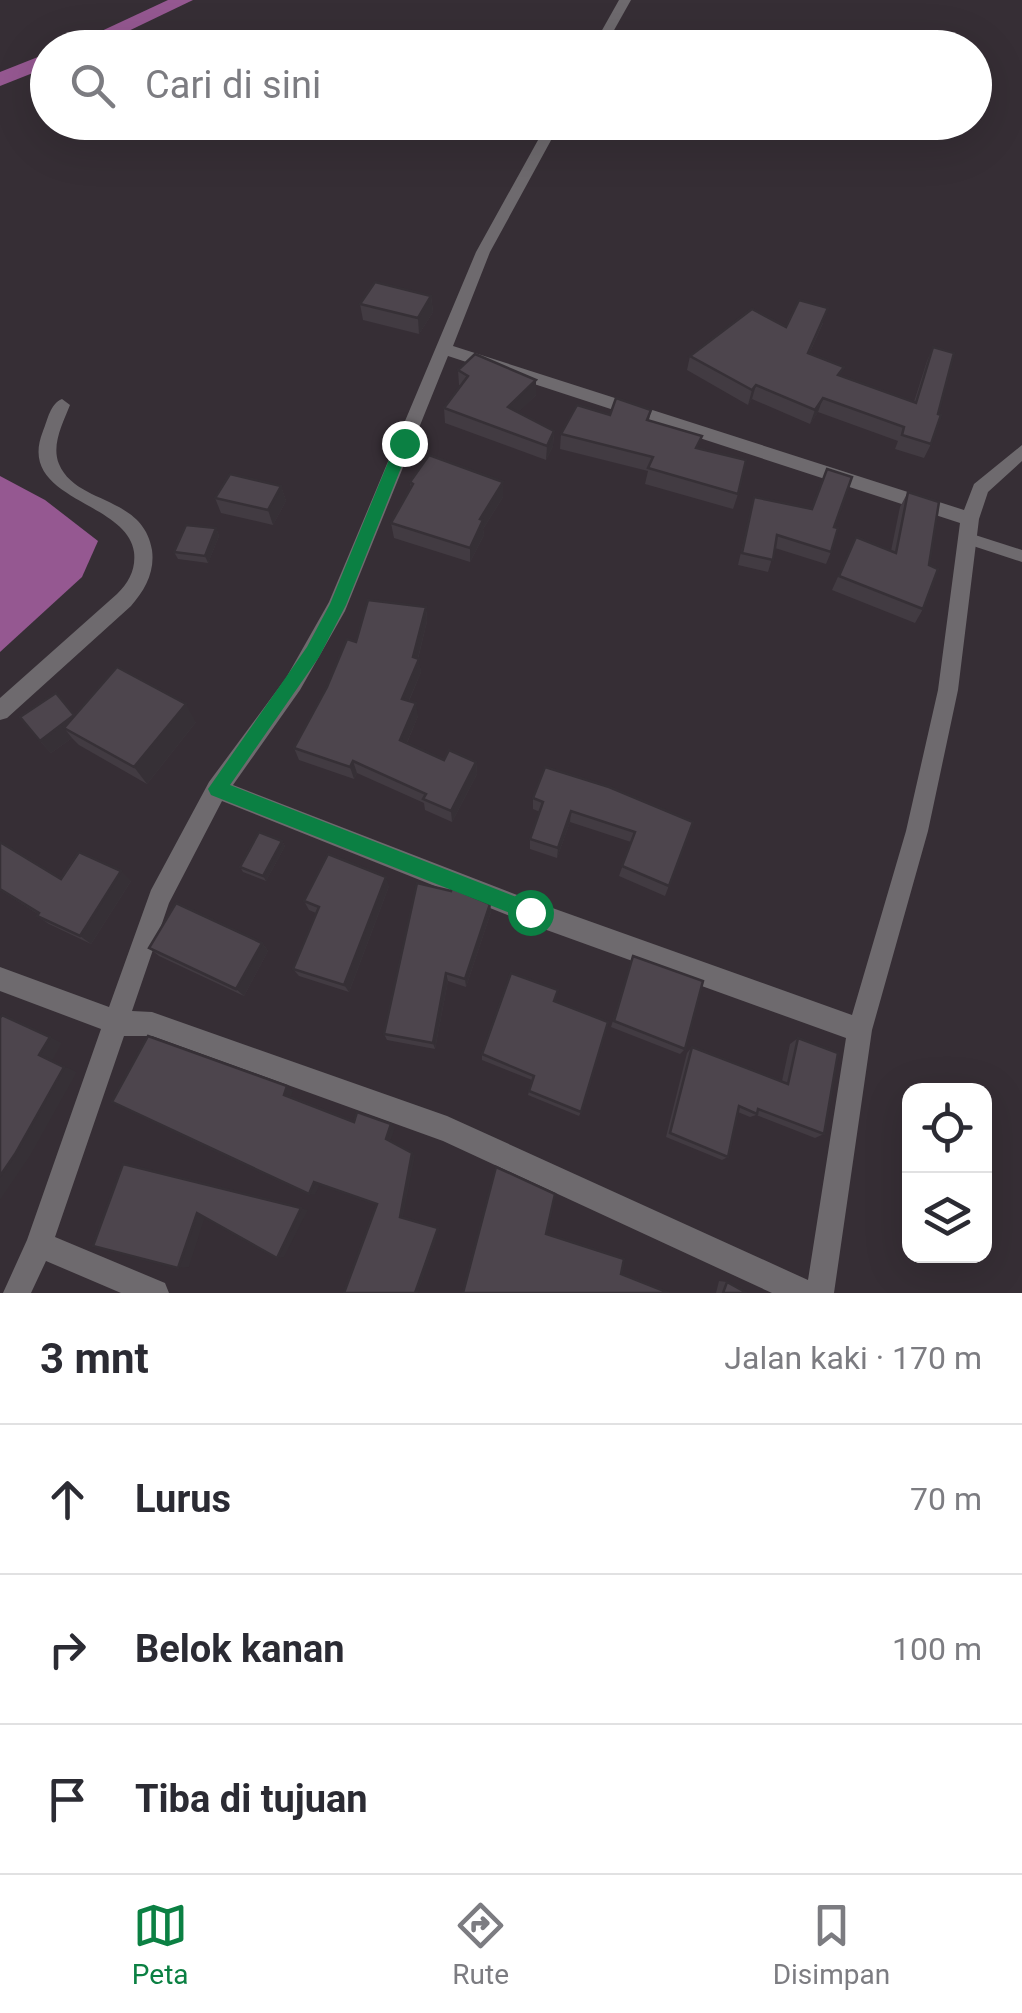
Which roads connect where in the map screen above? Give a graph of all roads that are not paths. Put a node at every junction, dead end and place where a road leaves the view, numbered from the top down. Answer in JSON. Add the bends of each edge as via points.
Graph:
{"nodes":[{"id":1,"x":625,"y":0,"type":"edge"},
{"id":2,"x":608,"y":30,"type":"edge"},
{"id":3,"x":546,"y":140,"type":"edge"},
{"id":4,"x":442,"y":348,"type":"junction"},
{"id":5,"x":62,"y":405,"type":"dead end"},
{"id":6,"x":1022,"y":451,"type":"edge"},
{"id":7,"x":969,"y":529,"type":"junction"},
{"id":8,"x":1022,"y":556,"type":"edge"},
{"id":9,"x":0,"y":711,"type":"edge"},
{"id":10,"x":217,"y":789,"type":"junction"},
{"id":11,"x":0,"y":979,"type":"edge"},
{"id":12,"x":116,"y":1023,"type":"junction"},
{"id":13,"x":860,"y":1030,"type":"junction"},
{"id":14,"x":39,"y":1244,"type":"junction"},
{"id":15,"x":17,"y":1293,"type":"edge"},
{"id":16,"x":155,"y":1293,"type":"edge"},
{"id":17,"x":804,"y":1293,"type":"edge"},
{"id":18,"x":820,"y":1293,"type":"edge"}],
"edges":[{"from":1,"to":2,"type":"street"},
{"from":3,"to":4,"type":"street","via":[[483,252]]},
{"from":4,"to":7,"type":"street"},
{"from":4,"to":10,"type":"street","via":[[338,605],[293,684]]},
{"from":5,"to":9,"type":"street","via":[[43,430],[43,468],[54,484],[134,529],[145,552],[143,569],[124,600]]},
{"from":6,"to":7,"type":"street","via":[[980,489]]},
{"from":7,"to":8,"type":"lane"},
{"from":7,"to":13,"type":"street","via":[[948,690],[917,831]]},
{"from":10,"to":12,"type":"street","via":[[158,898]]},
{"from":10,"to":13,"type":"street","via":[[530,912]]},
{"from":11,"to":12,"type":"street"},
{"from":12,"to":14,"type":"street"},
{"from":12,"to":17,"type":"street","via":[[152,1024],[447,1129]]},
{"from":13,"to":18,"type":"street"},
{"from":14,"to":15,"type":"street"},
{"from":14,"to":16,"type":"street"}]}
